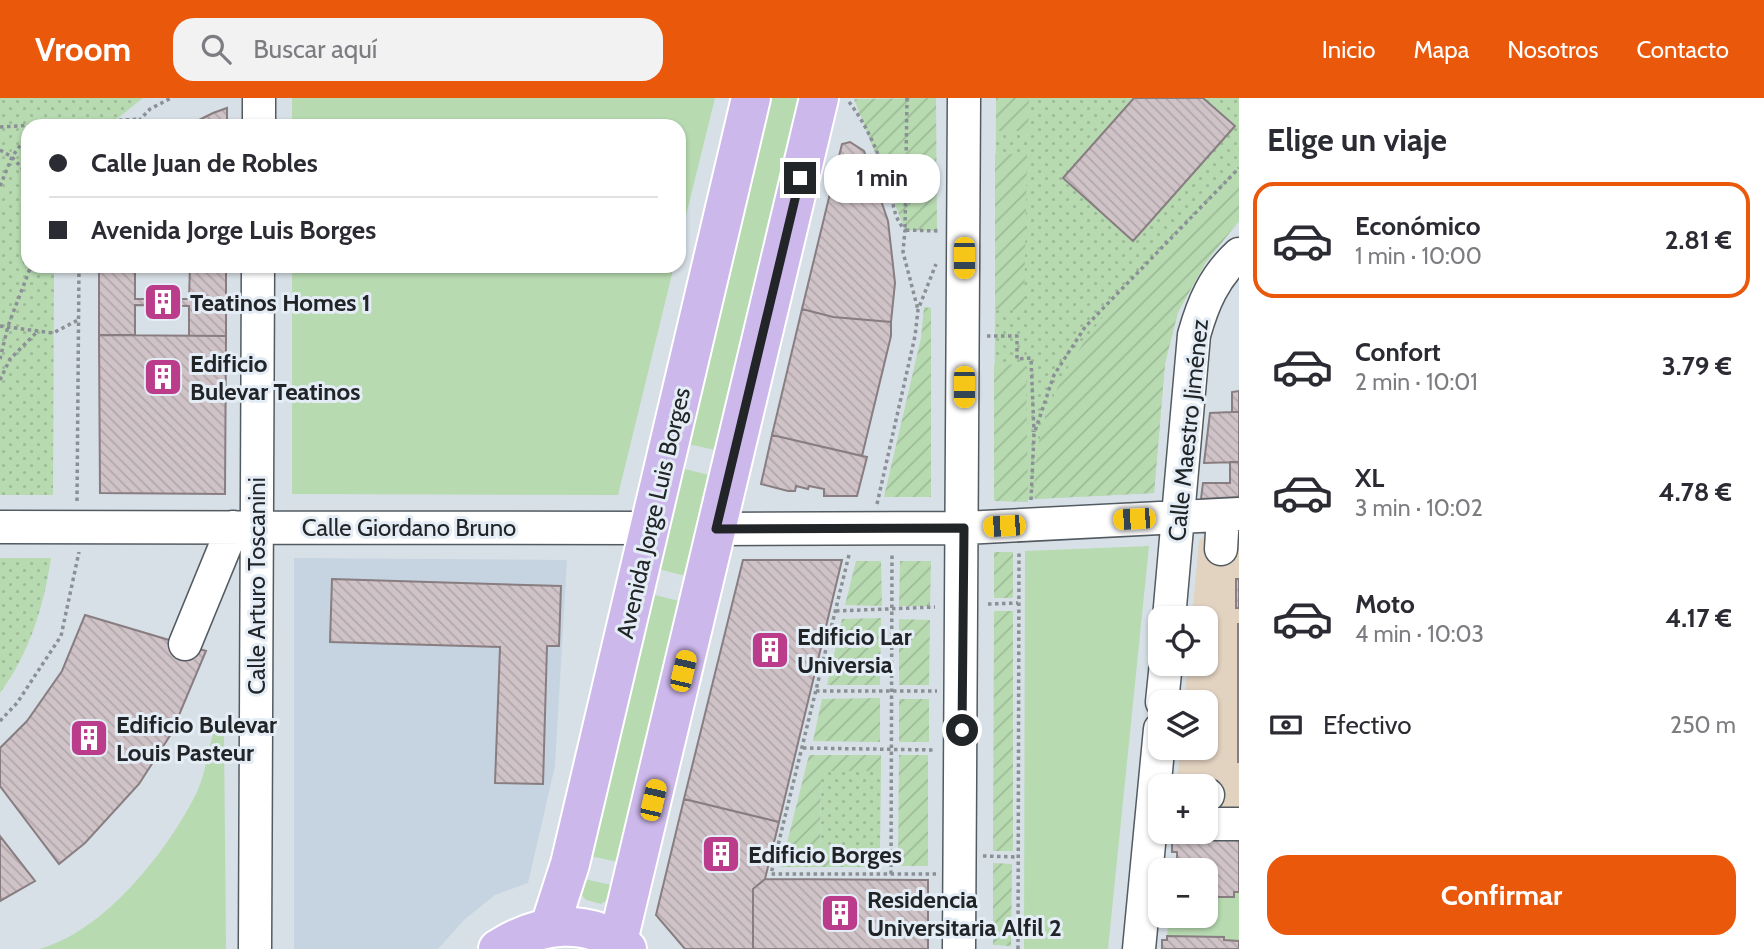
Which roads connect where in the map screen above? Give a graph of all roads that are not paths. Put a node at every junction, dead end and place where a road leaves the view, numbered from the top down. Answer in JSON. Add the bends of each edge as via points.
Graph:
{"nodes":[{"id":1,"x":259,"y":98,"type":"edge"},
{"id":2,"x":751,"y":98,"type":"edge"},
{"id":3,"x":819,"y":98,"type":"edge"},
{"id":4,"x":964,"y":98,"type":"edge"},
{"id":5,"x":259,"y":119,"type":"edge"},
{"id":6,"x":1239,"y":254,"type":"edge"},
{"id":7,"x":258,"y":273,"type":"edge"},
{"id":8,"x":1231,"y":515,"type":"edge"},
{"id":9,"x":1178,"y":517,"type":"junction"},
{"id":10,"x":0,"y":527,"type":"edge"},
{"id":11,"x":244,"y":527,"type":"junction"},
{"id":12,"x":650,"y":528,"type":"junction"},
{"id":13,"x":964,"y":528,"type":"junction"},
{"id":14,"x":716,"y":529,"type":"junction"},
{"id":15,"x":1221,"y":549,"type":"dead end"},
{"id":16,"x":1170,"y":606,"type":"edge"},
{"id":17,"x":186,"y":645,"type":"dead end"},
{"id":18,"x":1218,"y":812,"type":"edge"},
{"id":19,"x":1239,"y":824,"type":"edge"},
{"id":20,"x":1153,"y":844,"type":"edge"},
{"id":21,"x":550,"y":926,"type":"junction"},
{"id":22,"x":622,"y":945,"type":"edge"},
{"id":23,"x":255,"y":949,"type":"edge"},
{"id":24,"x":498,"y":949,"type":"edge"},
{"id":25,"x":959,"y":949,"type":"edge"},
{"id":26,"x":1139,"y":949,"type":"edge"}],
"edges":[{"from":1,"to":5,"type":"street"},
{"from":2,"to":12,"type":"main road","name":"Avenida Jorge Luis Borges"},
{"from":3,"to":14,"type":"main road"},
{"from":4,"to":13,"type":"street","via":[[946,234],[964,337]]},
{"from":6,"to":9,"type":"street","name":"Calle Maestro Jiménez","via":[[1204,299],[1195,335]]},
{"from":7,"to":11,"type":"street","name":"Calle Arturo Toscanini"},
{"from":8,"to":9,"type":"street"},
{"from":8,"to":15,"type":"street"},
{"from":9,"to":13,"type":"street"},
{"from":9,"to":16,"type":"street","name":"Calle Maestro Jiménez"},
{"from":10,"to":11,"type":"street","name":"Calle Giordano Bruno"},
{"from":11,"to":12,"type":"street","name":"Calle Giordano Bruno"},
{"from":11,"to":17,"type":"street"},
{"from":11,"to":23,"type":"street","name":"Calle Arturo Toscanini"},
{"from":12,"to":21,"type":"main road","name":"Avenida Jorge Luis Borges","via":[[570,864]]},
{"from":13,"to":14,"type":"street"},
{"from":13,"to":25,"type":"street"},
{"from":14,"to":22,"type":"main road"},
{"from":18,"to":19,"type":"street"},
{"from":20,"to":26,"type":"street"},
{"from":21,"to":22,"type":"main road","via":[[585,928]]},
{"from":21,"to":24,"type":"main road","via":[[520,934]]}]}
